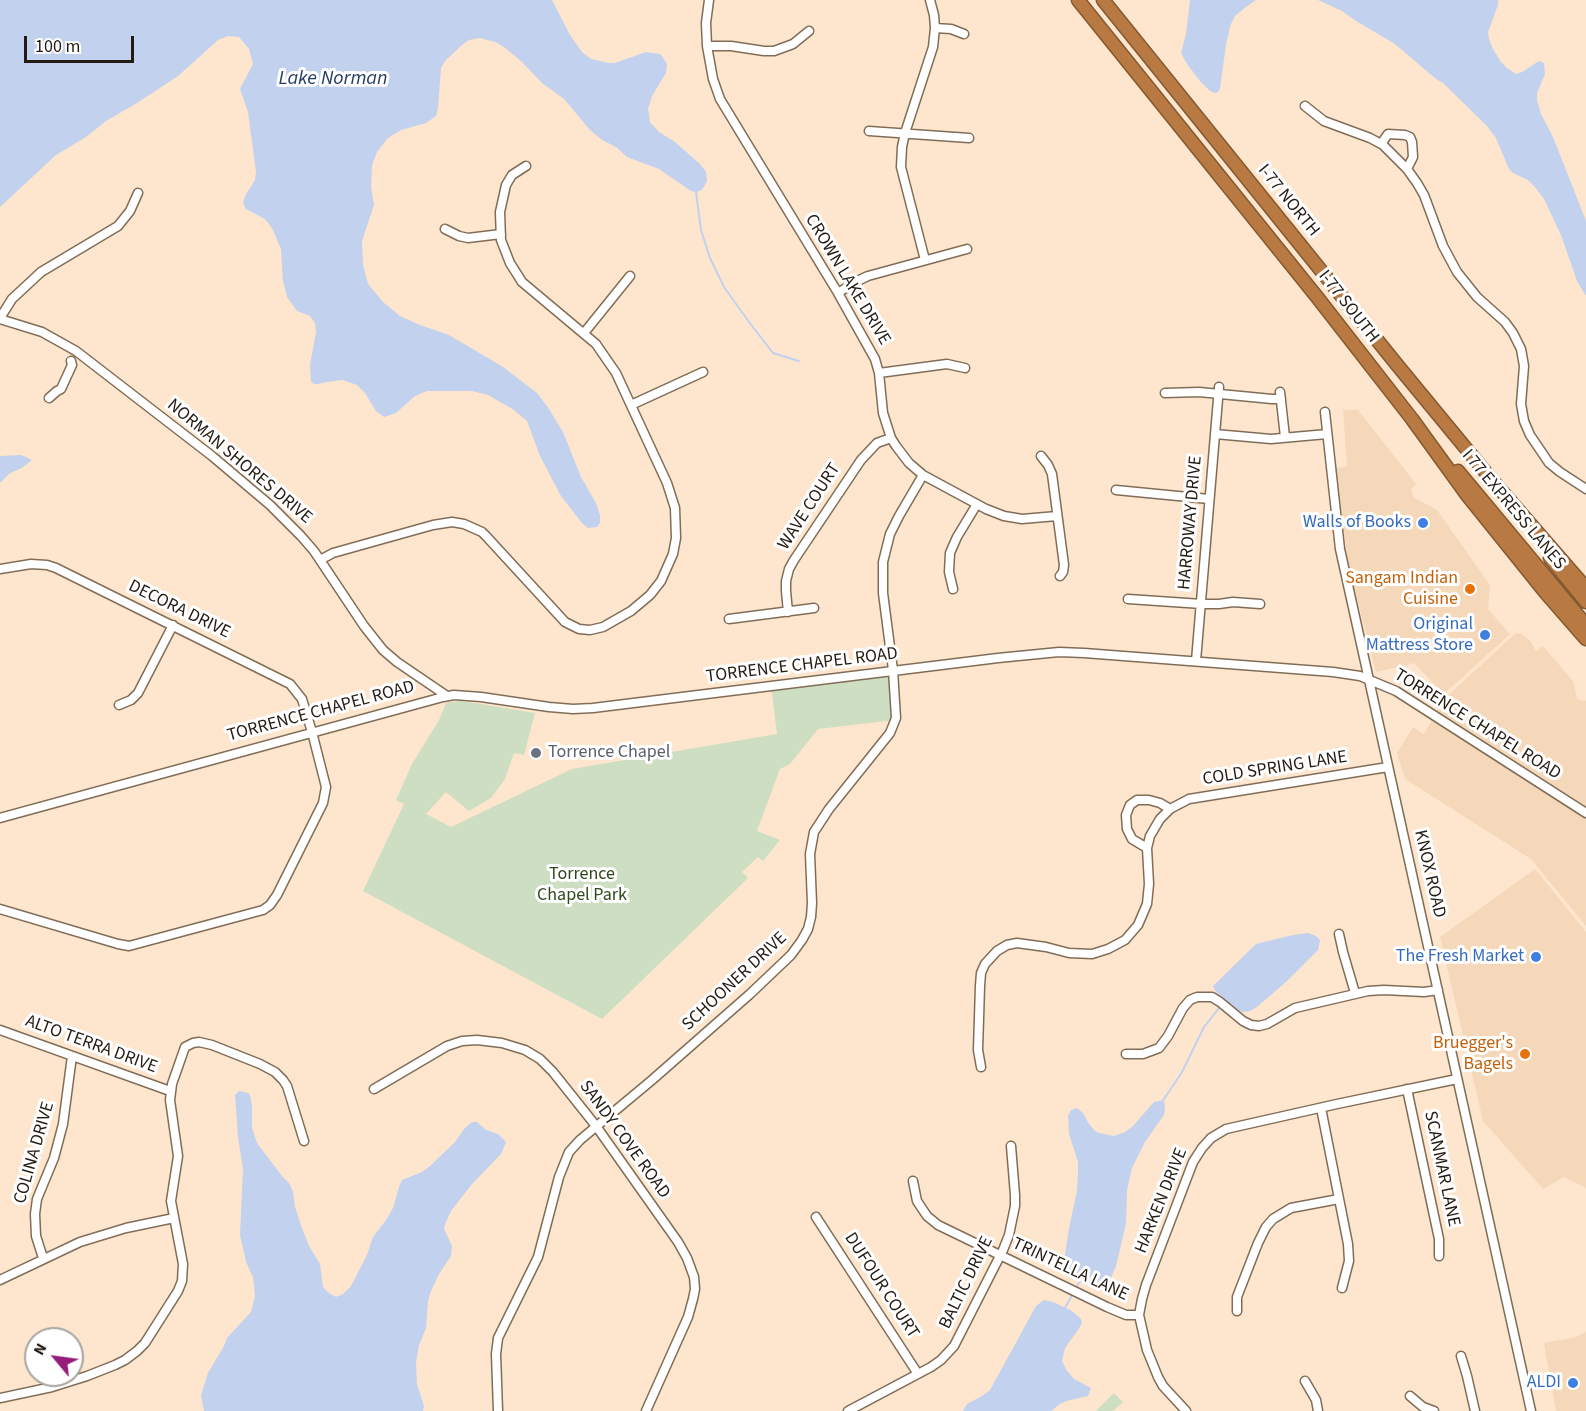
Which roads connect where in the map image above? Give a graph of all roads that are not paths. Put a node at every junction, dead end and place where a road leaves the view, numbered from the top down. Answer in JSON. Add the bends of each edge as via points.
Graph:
{"nodes":[{"id":1,"x":710,"y":0,"type":"edge"},
{"id":2,"x":930,"y":0,"type":"edge"},
{"id":3,"x":1078,"y":0,"type":"edge"},
{"id":4,"x":1103,"y":0,"type":"edge"},
{"id":5,"x":935,"y":28,"type":"junction"},
{"id":6,"x":809,"y":31,"type":"dead end"},
{"id":7,"x":964,"y":34,"type":"dead end"},
{"id":8,"x":707,"y":46,"type":"junction"},
{"id":9,"x":1305,"y":106,"type":"dead end"},
{"id":10,"x":869,"y":131,"type":"dead end"},
{"id":11,"x":905,"y":133,"type":"junction"},
{"id":12,"x":969,"y":138,"type":"dead end"},
{"id":13,"x":1381,"y":144,"type":"junction"},
{"id":14,"x":526,"y":166,"type":"dead end"},
{"id":15,"x":1407,"y":169,"type":"junction"},
{"id":16,"x":138,"y":193,"type":"dead end"},
{"id":17,"x":445,"y":229,"type":"dead end"},
{"id":18,"x":501,"y":234,"type":"junction"},
{"id":19,"x":967,"y":249,"type":"dead end"},
{"id":20,"x":925,"y":260,"type":"junction"},
{"id":21,"x":630,"y":276,"type":"dead end"},
{"id":22,"x":838,"y":293,"type":"junction"},
{"id":23,"x":0,"y":318,"type":"edge"},
{"id":24,"x":584,"y":333,"type":"junction"},
{"id":25,"x":76,"y":351,"type":"junction"},
{"id":26,"x":965,"y":368,"type":"dead end"},
{"id":27,"x":703,"y":372,"type":"dead end"},
{"id":28,"x":879,"y":373,"type":"junction"},
{"id":29,"x":1219,"y":390,"type":"junction"},
{"id":30,"x":1164,"y":393,"type":"dead end"},
{"id":31,"x":49,"y":398,"type":"dead end"},
{"id":32,"x":631,"y":405,"type":"junction"},
{"id":33,"x":1325,"y":412,"type":"dead end"},
{"id":34,"x":1412,"y":419,"type":"junction"},
{"id":35,"x":1215,"y":434,"type":"junction"},
{"id":36,"x":1327,"y":434,"type":"junction"},
{"id":37,"x":891,"y":438,"type":"junction"},
{"id":38,"x":1284,"y":438,"type":"junction"},
{"id":39,"x":1041,"y":456,"type":"dead end"},
{"id":40,"x":922,"y":475,"type":"junction"},
{"id":41,"x":1492,"y":480,"type":"junction"},
{"id":42,"x":1586,"y":489,"type":"edge"},
{"id":43,"x":1116,"y":490,"type":"dead end"},
{"id":44,"x":1209,"y":499,"type":"junction"},
{"id":45,"x":976,"y":504,"type":"junction"},
{"id":46,"x":1057,"y":516,"type":"junction"},
{"id":47,"x":320,"y":560,"type":"junction"},
{"id":48,"x":0,"y":569,"type":"edge"},
{"id":49,"x":1060,"y":576,"type":"dead end"},
{"id":50,"x":1586,"y":588,"type":"edge"},
{"id":51,"x":953,"y":589,"type":"dead end"},
{"id":52,"x":1128,"y":599,"type":"dead end"},
{"id":53,"x":1586,"y":602,"type":"edge"},
{"id":54,"x":1202,"y":604,"type":"junction"},
{"id":55,"x":1260,"y":604,"type":"dead end"},
{"id":56,"x":814,"y":609,"type":"dead end"},
{"id":57,"x":788,"y":612,"type":"junction"},
{"id":58,"x":729,"y":619,"type":"dead end"},
{"id":59,"x":173,"y":625,"type":"junction"},
{"id":60,"x":1586,"y":625,"type":"edge"},
{"id":61,"x":1586,"y":639,"type":"edge"},
{"id":62,"x":1196,"y":661,"type":"junction"},
{"id":63,"x":893,"y":670,"type":"junction"},
{"id":64,"x":1369,"y":679,"type":"junction"},
{"id":65,"x":447,"y":696,"type":"junction"},
{"id":66,"x":119,"y":705,"type":"dead end"},
{"id":67,"x":312,"y":732,"type":"junction"},
{"id":68,"x":1388,"y":767,"type":"junction"},
{"id":69,"x":1170,"y":809,"type":"junction"},
{"id":70,"x":1586,"y":813,"type":"edge"},
{"id":71,"x":0,"y":818,"type":"edge"},
{"id":72,"x":1147,"y":848,"type":"junction"},
{"id":73,"x":0,"y":909,"type":"edge"},
{"id":74,"x":1339,"y":934,"type":"dead end"},
{"id":75,"x":1438,"y":990,"type":"junction"},
{"id":76,"x":1355,"y":993,"type":"junction"},
{"id":77,"x":0,"y":1030,"type":"edge"},
{"id":78,"x":1125,"y":1054,"type":"dead end"},
{"id":79,"x":72,"y":1056,"type":"junction"},
{"id":80,"x":981,"y":1066,"type":"dead end"},
{"id":81,"x":1457,"y":1079,"type":"junction"},
{"id":82,"x":374,"y":1089,"type":"dead end"},
{"id":83,"x":1407,"y":1089,"type":"junction"},
{"id":84,"x":170,"y":1091,"type":"junction"},
{"id":85,"x":1321,"y":1108,"type":"junction"},
{"id":86,"x":596,"y":1126,"type":"junction"},
{"id":87,"x":304,"y":1142,"type":"dead end"},
{"id":88,"x":1011,"y":1146,"type":"dead end"},
{"id":89,"x":913,"y":1181,"type":"dead end"},
{"id":90,"x":1339,"y":1199,"type":"junction"},
{"id":91,"x":816,"y":1217,"type":"dead end"},
{"id":92,"x":174,"y":1218,"type":"junction"},
{"id":93,"x":1000,"y":1255,"type":"junction"},
{"id":94,"x":1439,"y":1256,"type":"dead end"},
{"id":95,"x":44,"y":1258,"type":"junction"},
{"id":96,"x":0,"y":1280,"type":"edge"},
{"id":97,"x":1342,"y":1288,"type":"dead end"},
{"id":98,"x":1237,"y":1311,"type":"dead end"},
{"id":99,"x":1139,"y":1315,"type":"junction"},
{"id":100,"x":1461,"y":1356,"type":"dead end"},
{"id":101,"x":918,"y":1374,"type":"junction"},
{"id":102,"x":1305,"y":1381,"type":"dead end"},
{"id":103,"x":1410,"y":1396,"type":"dead end"},
{"id":104,"x":0,"y":1398,"type":"edge"},
{"id":105,"x":498,"y":1411,"type":"edge"},
{"id":106,"x":646,"y":1411,"type":"edge"},
{"id":107,"x":848,"y":1411,"type":"edge"},
{"id":108,"x":1186,"y":1411,"type":"edge"},
{"id":109,"x":1318,"y":1411,"type":"edge"},
{"id":110,"x":1434,"y":1411,"type":"edge"},
{"id":111,"x":1474,"y":1411,"type":"edge"},
{"id":112,"x":1531,"y":1411,"type":"edge"}],
"edges":[{"from":1,"to":8,"type":"street","name":"CROWN LAKE DRIVE"},
{"from":2,"to":5,"type":"street"},
{"from":3,"to":34,"type":"highway","name":"I-77 SOUTH"},
{"from":4,"to":41,"type":"highway","name":"I-77 NORTH"},
{"from":5,"to":7,"type":"street"},
{"from":5,"to":11,"type":"street","via":[[931,55]]},
{"from":6,"to":8,"type":"street","via":[[793,44],[774,51]]},
{"from":8,"to":22,"type":"street","name":"CROWN LAKE DRIVE","via":[[720,99]]},
{"from":9,"to":13,"type":"street","via":[[1324,121]]},
{"from":10,"to":11,"type":"street"},
{"from":11,"to":12,"type":"street"},
{"from":11,"to":20,"type":"street","via":[[902,173]]},
{"from":13,"to":15,"type":"street"},
{"from":13,"to":15,"type":"street","via":[[1388,134],[1410,137],[1413,157]]},
{"from":14,"to":18,"type":"street","via":[[512,175],[506,185],[500,212]]},
{"from":15,"to":42,"type":"street","via":[[1425,195],[1443,246],[1458,272],[1477,297],[1505,322],[1521,349],[1521,404],[1530,435],[1549,463]]},
{"from":16,"to":23,"type":"street","via":[[118,226],[41,272],[12,299]]},
{"from":17,"to":18,"type":"street","via":[[468,238]]},
{"from":18,"to":24,"type":"street","via":[[507,256],[522,282]]},
{"from":19,"to":20,"type":"street"},
{"from":20,"to":22,"type":"street","via":[[868,276]]},
{"from":21,"to":24,"type":"street"},
{"from":22,"to":28,"type":"street","name":"CROWN LAKE DRIVE"},
{"from":23,"to":25,"type":"street","name":"NORMAN SHORES DRIVE","via":[[42,332]]},
{"from":24,"to":32,"type":"street","via":[[606,356]]},
{"from":25,"to":31,"type":"street","via":[[61,389]]},
{"from":25,"to":47,"type":"street","name":"NORMAN SHORES DRIVE","via":[[270,505]]},
{"from":26,"to":28,"type":"street","via":[[947,364]]},
{"from":27,"to":32,"type":"street"},
{"from":28,"to":37,"type":"street","name":"CROWN LAKE DRIVE","via":[[883,413]]},
{"from":29,"to":30,"type":"street"},
{"from":29,"to":35,"type":"street","name":"HARROWAY DRIVE"},
{"from":29,"to":38,"type":"street","via":[[1272,399],[1281,395]]},
{"from":32,"to":47,"type":"street","via":[[672,496],[676,538],[671,561],[655,590],[638,606],[603,627],[579,629],[565,622],[486,536],[458,522],[433,525]]},
{"from":33,"to":36,"type":"street","name":"KNOX ROAD"},
{"from":34,"to":60,"type":"highway","name":"I 77 EXPRESS LANES"},
{"from":34,"to":61,"type":"highway","name":"I-77 SOUTH","via":[[1467,495]]},
{"from":35,"to":38,"type":"street"},
{"from":35,"to":44,"type":"street","name":"HARROWAY DRIVE"},
{"from":36,"to":38,"type":"street"},
{"from":36,"to":64,"type":"street","name":"KNOX ROAD","via":[[1340,549]]},
{"from":37,"to":40,"type":"street","name":"CROWN LAKE DRIVE"},
{"from":37,"to":57,"type":"street","name":"WAVE COURT","via":[[876,443],[861,460],[794,560],[786,581]]},
{"from":39,"to":46,"type":"street","via":[[1052,474]]},
{"from":40,"to":45,"type":"street","name":"CROWN LAKE DRIVE"},
{"from":40,"to":63,"type":"street","name":"SCHOONER DRIVE","via":[[890,534],[883,562]]},
{"from":41,"to":50,"type":"highway","name":"I-77 NORTH"},
{"from":41,"to":53,"type":"highway","name":"I 77 EXPRESS LANES"},
{"from":43,"to":44,"type":"street"},
{"from":44,"to":54,"type":"street","name":"HARROWAY DRIVE"},
{"from":45,"to":46,"type":"street","name":"CROWN LAKE DRIVE","via":[[1012,518]]},
{"from":45,"to":51,"type":"street","via":[[950,553]]},
{"from":46,"to":49,"type":"street","via":[[1064,565]]},
{"from":47,"to":65,"type":"street","name":"NORMAN SHORES DRIVE","via":[[383,650]]},
{"from":48,"to":59,"type":"street","name":"DECORA DRIVE","via":[[47,565]]},
{"from":52,"to":54,"type":"street"},
{"from":54,"to":55,"type":"street"},
{"from":54,"to":62,"type":"street","name":"HARROWAY DRIVE"},
{"from":56,"to":57,"type":"street"},
{"from":57,"to":58,"type":"street"},
{"from":59,"to":66,"type":"street","via":[[138,693]]},
{"from":59,"to":67,"type":"street","name":"DECORA DRIVE","via":[[290,684],[302,699]]},
{"from":62,"to":63,"type":"street","name":"TORRENCE CHAPEL ROAD","via":[[1059,652]]},
{"from":62,"to":64,"type":"street","name":"TORRENCE CHAPEL ROAD","via":[[1333,672]]},
{"from":63,"to":65,"type":"street","name":"TORRENCE CHAPEL ROAD","via":[[593,708]]},
{"from":63,"to":86,"type":"street","name":"SCHOONER DRIVE","via":[[896,714],[890,733],[814,832],[810,854],[811,917],[802,940],[723,1018]]},
{"from":64,"to":68,"type":"street","name":"KNOX ROAD"},
{"from":64,"to":70,"type":"street","name":"TORRENCE CHAPEL ROAD","via":[[1396,691]]},
{"from":65,"to":67,"type":"street","name":"TORRENCE CHAPEL ROAD"},
{"from":67,"to":71,"type":"street","name":"TORRENCE CHAPEL ROAD"},
{"from":67,"to":73,"type":"street","name":"DECORA DRIVE","via":[[325,797],[277,895],[263,910],[129,946]]},
{"from":68,"to":69,"type":"street","name":"COLD SPRING LANE","via":[[1189,799]]},
{"from":68,"to":75,"type":"street","name":"KNOX ROAD"},
{"from":69,"to":72,"type":"street","via":[[1160,819]]},
{"from":69,"to":72,"type":"street","via":[[1149,800],[1137,800],[1130,805],[1127,829],[1132,840]]},
{"from":72,"to":80,"type":"street","via":[[1147,904],[1138,925],[1125,940],[1092,954],[1017,943],[997,951],[985,964],[980,986]]},
{"from":74,"to":76,"type":"street"},
{"from":75,"to":76,"type":"street"},
{"from":75,"to":81,"type":"street","name":"KNOX ROAD"},
{"from":76,"to":78,"type":"street","via":[[1295,1008],[1259,1026],[1243,1021],[1212,997],[1197,997],[1186,1004],[1159,1048],[1143,1054]]},
{"from":77,"to":79,"type":"street","name":"ALTO TERRA DRIVE"},
{"from":79,"to":84,"type":"street","name":"ALTO TERRA DRIVE"},
{"from":79,"to":95,"type":"street","name":"COLINA DRIVE","via":[[60,1136],[37,1199],[36,1236]]},
{"from":81,"to":83,"type":"street","name":"HARKEN DRIVE"},
{"from":81,"to":112,"type":"street","name":"KNOX ROAD"},
{"from":82,"to":86,"type":"street","name":"SANDY COVE ROAD","via":[[447,1046],[485,1040],[518,1048],[540,1059]]},
{"from":83,"to":85,"type":"street","name":"HARKEN DRIVE"},
{"from":83,"to":94,"type":"street","name":"SCANMAR LANE","via":[[1439,1239]]},
{"from":84,"to":87,"type":"street","via":[[182,1051],[188,1044],[199,1042],[228,1051],[281,1077],[291,1096]]},
{"from":84,"to":92,"type":"street","via":[[178,1156],[171,1194]]},
{"from":85,"to":90,"type":"street"},
{"from":85,"to":99,"type":"street","name":"HARKEN DRIVE","via":[[1226,1129],[1202,1148],[1193,1162],[1146,1285]]},
{"from":86,"to":105,"type":"street","name":"SCHOONER DRIVE","via":[[574,1146],[564,1162],[538,1257],[498,1338]]},
{"from":86,"to":106,"type":"street","name":"SANDY COVE ROAD","via":[[678,1242],[694,1276],[688,1317]]},
{"from":88,"to":93,"type":"street","name":"BALTIC DRIVE","via":[[1015,1206]]},
{"from":89,"to":93,"type":"street","name":"TRINTELLA LANE","via":[[917,1201],[933,1221]]},
{"from":90,"to":97,"type":"street","via":[[1349,1253]]},
{"from":90,"to":98,"type":"street","via":[[1291,1208],[1273,1219],[1258,1243],[1238,1297]]},
{"from":91,"to":101,"type":"street","name":"DUFOUR COURT"},
{"from":92,"to":95,"type":"street","via":[[97,1236]]},
{"from":92,"to":104,"type":"street","via":[[183,1264],[182,1281],[145,1343],[115,1365],[87,1376]]},
{"from":93,"to":99,"type":"street","name":"TRINTELLA LANE","via":[[1107,1307],[1126,1315]]},
{"from":93,"to":101,"type":"street","name":"BALTIC DRIVE","via":[[954,1346]]},
{"from":95,"to":96,"type":"street"},
{"from":99,"to":108,"type":"street","name":"HARKEN DRIVE","via":[[1158,1377]]},
{"from":100,"to":111,"type":"street"},
{"from":101,"to":107,"type":"street","name":"BALTIC DRIVE"},
{"from":102,"to":109,"type":"street"},
{"from":103,"to":110,"type":"street"}]}
